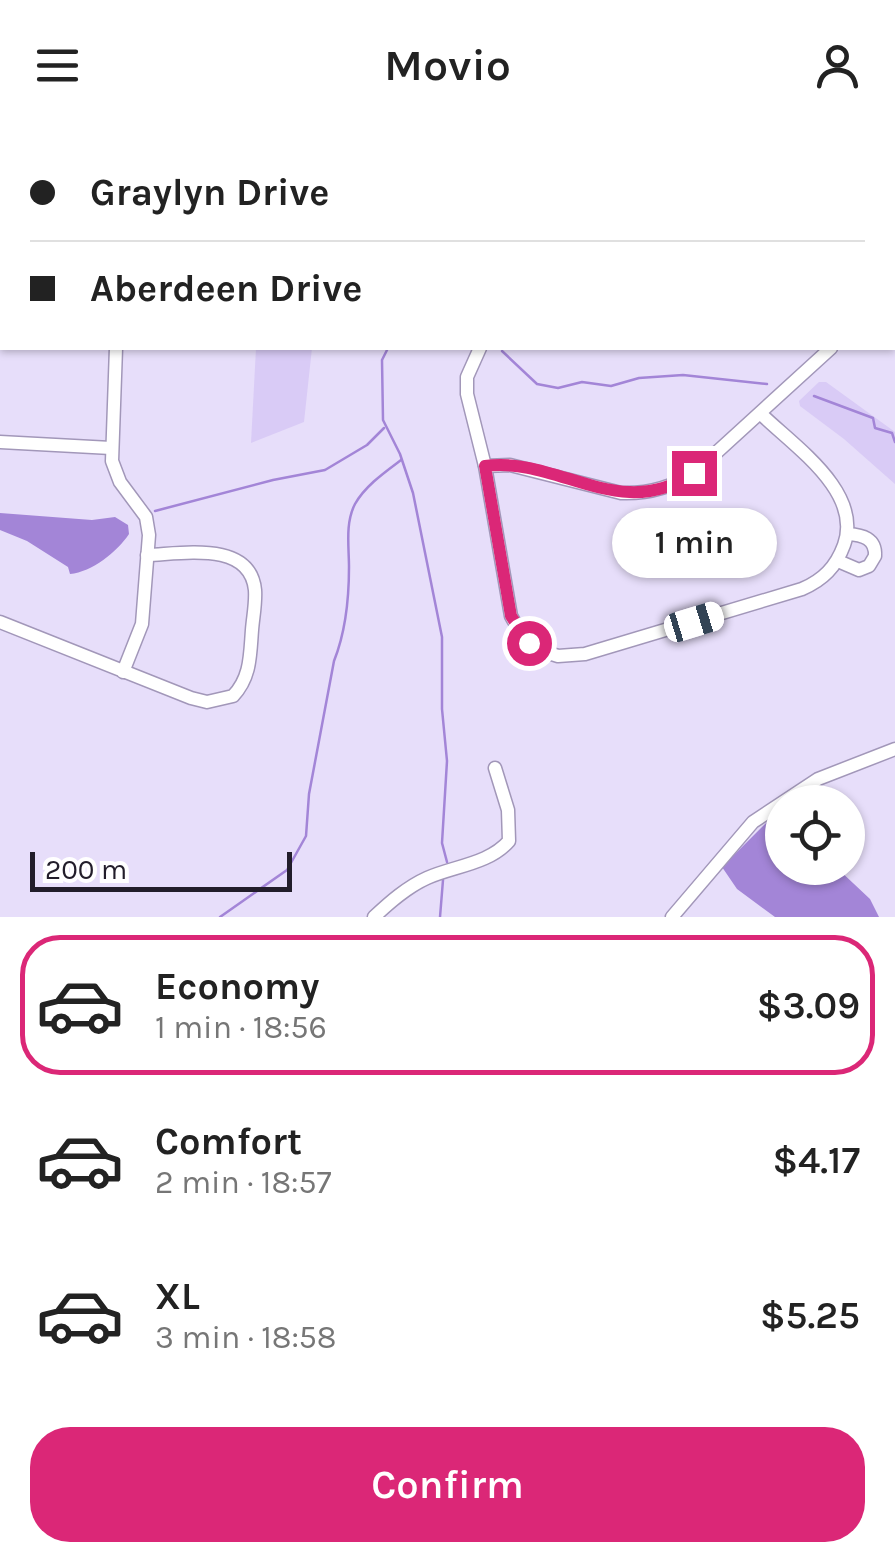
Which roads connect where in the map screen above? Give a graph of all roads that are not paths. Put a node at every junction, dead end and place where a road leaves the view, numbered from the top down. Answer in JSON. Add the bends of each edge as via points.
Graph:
{"nodes":[{"id":1,"x":116,"y":350,"type":"edge"},
{"id":2,"x":479,"y":350,"type":"edge"},
{"id":3,"x":829,"y":350,"type":"edge"},
{"id":4,"x":761,"y":414,"type":"junction"},
{"id":5,"x":0,"y":442,"type":"edge"},
{"id":6,"x":111,"y":448,"type":"junction"},
{"id":7,"x":485,"y":466,"type":"junction"},
{"id":8,"x":848,"y":534,"type":"junction"},
{"id":9,"x":147,"y":555,"type":"junction"},
{"id":10,"x":838,"y":561,"type":"junction"},
{"id":11,"x":0,"y":622,"type":"edge"},
{"id":12,"x":124,"y":672,"type":"junction"},
{"id":13,"x":895,"y":749,"type":"edge"},
{"id":14,"x":495,"y":768,"type":"dead end"},
{"id":15,"x":374,"y":917,"type":"edge"},
{"id":16,"x":672,"y":917,"type":"edge"}],
"edges":[{"from":1,"to":6,"type":"street"},
{"from":2,"to":7,"type":"street","via":[[466,386]]},
{"from":3,"to":4,"type":"street"},
{"from":4,"to":7,"type":"street","via":[[694,473],[654,491],[621,492],[510,465]]},
{"from":4,"to":8,"type":"street","via":[[835,486]]},
{"from":5,"to":6,"type":"street"},
{"from":6,"to":9,"type":"street","via":[[120,482],[146,516]]},
{"from":7,"to":10,"type":"street","via":[[511,616],[529,643],[558,656],[585,654],[802,589]]},
{"from":8,"to":10,"type":"street"},
{"from":8,"to":10,"type":"street","via":[[867,538],[876,556],[859,570]]},
{"from":9,"to":12,"type":"street","via":[[142,624]]},
{"from":9,"to":12,"type":"street","via":[[223,554],[241,563],[255,586],[248,673],[233,696],[207,702]]},
{"from":11,"to":12,"type":"street"},
{"from":13,"to":16,"type":"street","via":[[818,780],[753,822]]},
{"from":14,"to":15,"type":"street","via":[[508,810],[508,841],[490,857],[425,879]]}]}
